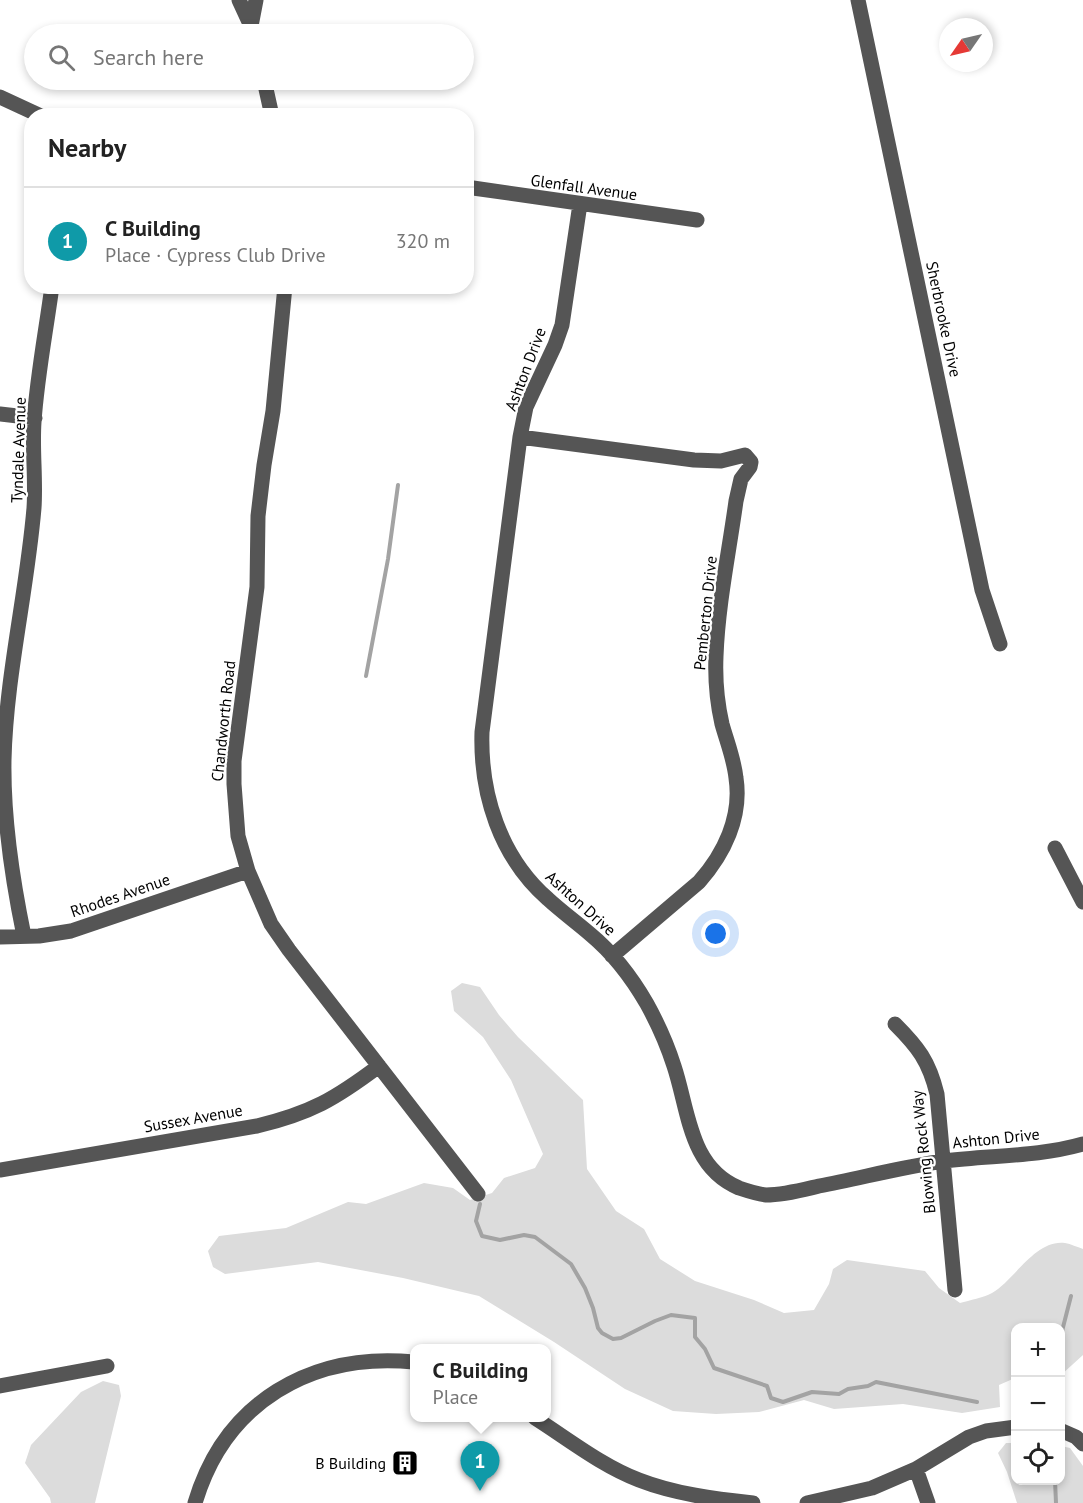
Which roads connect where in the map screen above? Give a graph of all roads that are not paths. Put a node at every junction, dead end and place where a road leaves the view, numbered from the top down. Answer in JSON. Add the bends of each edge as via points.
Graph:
{"nodes":[{"id":1,"x":239,"y":0,"type":"edge"},
{"id":2,"x":256,"y":0,"type":"edge"},
{"id":3,"x":858,"y":0,"type":"edge"},
{"id":4,"x":249,"y":24,"type":"edge"},
{"id":5,"x":253,"y":24,"type":"edge"},
{"id":6,"x":266,"y":90,"type":"edge"},
{"id":7,"x":0,"y":97,"type":"edge"},
{"id":8,"x":24,"y":108,"type":"edge"},
{"id":9,"x":270,"y":108,"type":"edge"},
{"id":10,"x":474,"y":189,"type":"edge"},
{"id":11,"x":580,"y":204,"type":"junction"},
{"id":12,"x":697,"y":220,"type":"dead end"},
{"id":13,"x":51,"y":294,"type":"edge"},
{"id":14,"x":284,"y":294,"type":"edge"},
{"id":15,"x":0,"y":414,"type":"edge"},
{"id":16,"x":34,"y":418,"type":"junction"},
{"id":17,"x":520,"y":437,"type":"junction"},
{"id":18,"x":1000,"y":644,"type":"dead end"},
{"id":19,"x":7,"y":658,"type":"edge"},
{"id":20,"x":1055,"y":848,"type":"dead end"},
{"id":21,"x":248,"y":871,"type":"junction"},
{"id":22,"x":1083,"y":902,"type":"edge"},
{"id":23,"x":24,"y":936,"type":"junction"},
{"id":24,"x":0,"y":937,"type":"edge"},
{"id":25,"x":612,"y":956,"type":"junction"},
{"id":26,"x":895,"y":1024,"type":"dead end"},
{"id":27,"x":379,"y":1066,"type":"junction"},
{"id":28,"x":1083,"y":1144,"type":"edge"},
{"id":29,"x":942,"y":1161,"type":"junction"},
{"id":30,"x":0,"y":1170,"type":"edge"},
{"id":31,"x":478,"y":1194,"type":"dead end"},
{"id":32,"x":955,"y":1290,"type":"dead end"},
{"id":33,"x":410,"y":1362,"type":"edge"},
{"id":34,"x":107,"y":1366,"type":"dead end"},
{"id":35,"x":0,"y":1386,"type":"edge"},
{"id":36,"x":541,"y":1422,"type":"edge"},
{"id":37,"x":1011,"y":1428,"type":"edge"},
{"id":38,"x":1062,"y":1431,"type":"edge"},
{"id":39,"x":1083,"y":1444,"type":"edge"},
{"id":40,"x":916,"y":1469,"type":"junction"},
{"id":41,"x":195,"y":1503,"type":"edge"},
{"id":42,"x":753,"y":1503,"type":"edge"},
{"id":43,"x":807,"y":1503,"type":"edge"},
{"id":44,"x":928,"y":1503,"type":"edge"}],
"edges":[{"from":1,"to":4,"type":"street"},
{"from":2,"to":5,"type":"street"},
{"from":3,"to":18,"type":"street","name":"Sherbrooke Drive","via":[[982,590]]},
{"from":6,"to":9,"type":"street"},
{"from":7,"to":8,"type":"street"},
{"from":10,"to":11,"type":"street","name":"Glenfall Avenue"},
{"from":11,"to":12,"type":"street","name":"Glenfall Avenue"},
{"from":11,"to":17,"type":"street","name":"Ashton Drive","via":[[561,325],[526,407]]},
{"from":13,"to":16,"type":"street","name":"Tyndale Avenue"},
{"from":14,"to":21,"type":"street","name":"Chandworth Road","via":[[258,516],[256,587],[234,761],[238,836]]},
{"from":15,"to":16,"type":"street"},
{"from":16,"to":19,"type":"street","name":"Tyndale Avenue","via":[[34,507]]},
{"from":17,"to":25,"type":"street","name":"Ashton Drive","via":[[482,732],[483,773],[494,820],[519,867],[546,898]]},
{"from":17,"to":25,"type":"street","name":"Pemberton Drive","via":[[694,460],[720,461],[745,455],[751,462],[741,479],[736,501],[716,656],[718,704],[736,778],[734,818],[709,871]]},
{"from":19,"to":23,"type":"street","name":"Tyndale Avenue","via":[[4,806]]},
{"from":20,"to":22,"type":"street"},
{"from":21,"to":23,"type":"street","name":"Rhodes Avenue","via":[[71,931]]},
{"from":21,"to":27,"type":"street","name":"Chandworth Road","via":[[277,932]]},
{"from":23,"to":24,"type":"street","name":"Rhodes Avenue"},
{"from":25,"to":29,"type":"street","name":"Ashton Drive","via":[[646,1002],[668,1046],[696,1145],[716,1174],[730,1184],[755,1193],[783,1194]]},
{"from":26,"to":29,"type":"street","name":"Blowing Rock Way","via":[[915,1044],[932,1074]]},
{"from":27,"to":30,"type":"street","name":"Sussex Avenue","via":[[331,1101],[291,1118]]},
{"from":27,"to":31,"type":"street","name":"Chandworth Road"},
{"from":28,"to":29,"type":"street","name":"Ashton Drive"},
{"from":29,"to":32,"type":"street","name":"Blowing Rock Way"},
{"from":33,"to":41,"type":"street","via":[[358,1362],[327,1368],[281,1388],[251,1409],[230,1433],[210,1464]]},
{"from":34,"to":35,"type":"street"},
{"from":36,"to":42,"type":"street","via":[[639,1480],[689,1494]]},
{"from":37,"to":40,"type":"street","via":[[969,1437]]},
{"from":38,"to":39,"type":"street"},
{"from":40,"to":43,"type":"street","via":[[872,1488]]},
{"from":40,"to":44,"type":"street"}]}
